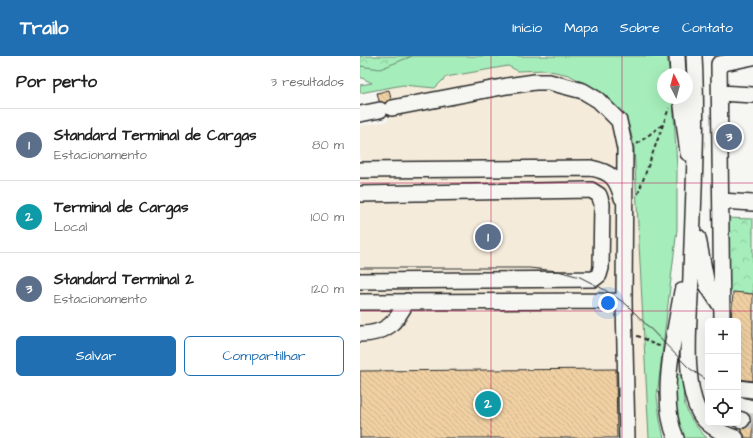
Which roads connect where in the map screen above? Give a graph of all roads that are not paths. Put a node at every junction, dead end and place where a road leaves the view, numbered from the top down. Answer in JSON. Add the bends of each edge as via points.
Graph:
{"nodes":[{"id":1,"x":676,"y":56,"type":"edge"},
{"id":2,"x":694,"y":56,"type":"edge"},
{"id":3,"x":753,"y":57,"type":"edge"},
{"id":4,"x":677,"y":68,"type":"edge"},
{"id":5,"x":720,"y":93,"type":"junction"},
{"id":6,"x":753,"y":95,"type":"edge"},
{"id":7,"x":676,"y":104,"type":"edge"},
{"id":8,"x":360,"y":114,"type":"edge"},
{"id":9,"x":625,"y":151,"type":"junction"},
{"id":10,"x":360,"y":170,"type":"edge"},
{"id":11,"x":605,"y":170,"type":"junction"},
{"id":12,"x":360,"y":194,"type":"edge"},
{"id":13,"x":720,"y":201,"type":"junction"},
{"id":14,"x":753,"y":203,"type":"edge"},
{"id":15,"x":624,"y":206,"type":"junction"},
{"id":16,"x":693,"y":217,"type":"junction"},
{"id":17,"x":360,"y":280,"type":"edge"},
{"id":18,"x":407,"y":301,"type":"junction"},
{"id":19,"x":624,"y":301,"type":"junction"},
{"id":20,"x":360,"y":302,"type":"edge"},
{"id":21,"x":722,"y":315,"type":"edge"},
{"id":22,"x":360,"y":334,"type":"edge"},
{"id":23,"x":741,"y":388,"type":"edge"},
{"id":24,"x":753,"y":390,"type":"edge"},
{"id":25,"x":691,"y":391,"type":"junction"},
{"id":26,"x":705,"y":408,"type":"edge"},
{"id":27,"x":627,"y":438,"type":"edge"},
{"id":28,"x":676,"y":438,"type":"edge"},
{"id":29,"x":736,"y":438,"type":"edge"}],
"edges":[{"from":1,"to":4,"type":"street"},
{"from":2,"to":16,"type":"street","via":[[696,142]]},
{"from":3,"to":5,"type":"street","via":[[719,64]]},
{"from":5,"to":6,"type":"street"},
{"from":5,"to":13,"type":"street"},
{"from":7,"to":16,"type":"street"},
{"from":8,"to":9,"type":"street","via":[[507,86],[550,82],[583,91],[598,100],[619,121]]},
{"from":9,"to":11,"type":"street"},
{"from":9,"to":15,"type":"street"},
{"from":10,"to":11,"type":"street"},
{"from":11,"to":15,"type":"street","via":[[617,182]]},
{"from":12,"to":17,"type":"street","via":[[591,190],[599,195],[602,204],[601,268],[599,275],[594,279]]},
{"from":13,"to":14,"type":"street"},
{"from":13,"to":21,"type":"street"},
{"from":15,"to":19,"type":"street"},
{"from":16,"to":21,"type":"street","via":[[708,285]]},
{"from":16,"to":25,"type":"street","via":[[688,345]]},
{"from":16,"to":28,"type":"street","via":[[673,346],[668,404],[669,417]]},
{"from":18,"to":19,"type":"street"},
{"from":18,"to":20,"type":"street"},
{"from":18,"to":22,"type":"street","via":[[390,327]]},
{"from":19,"to":27,"type":"street"},
{"from":23,"to":24,"type":"street"},
{"from":25,"to":26,"type":"street"},
{"from":25,"to":29,"type":"street","via":[[701,417],[719,431]]}]}
